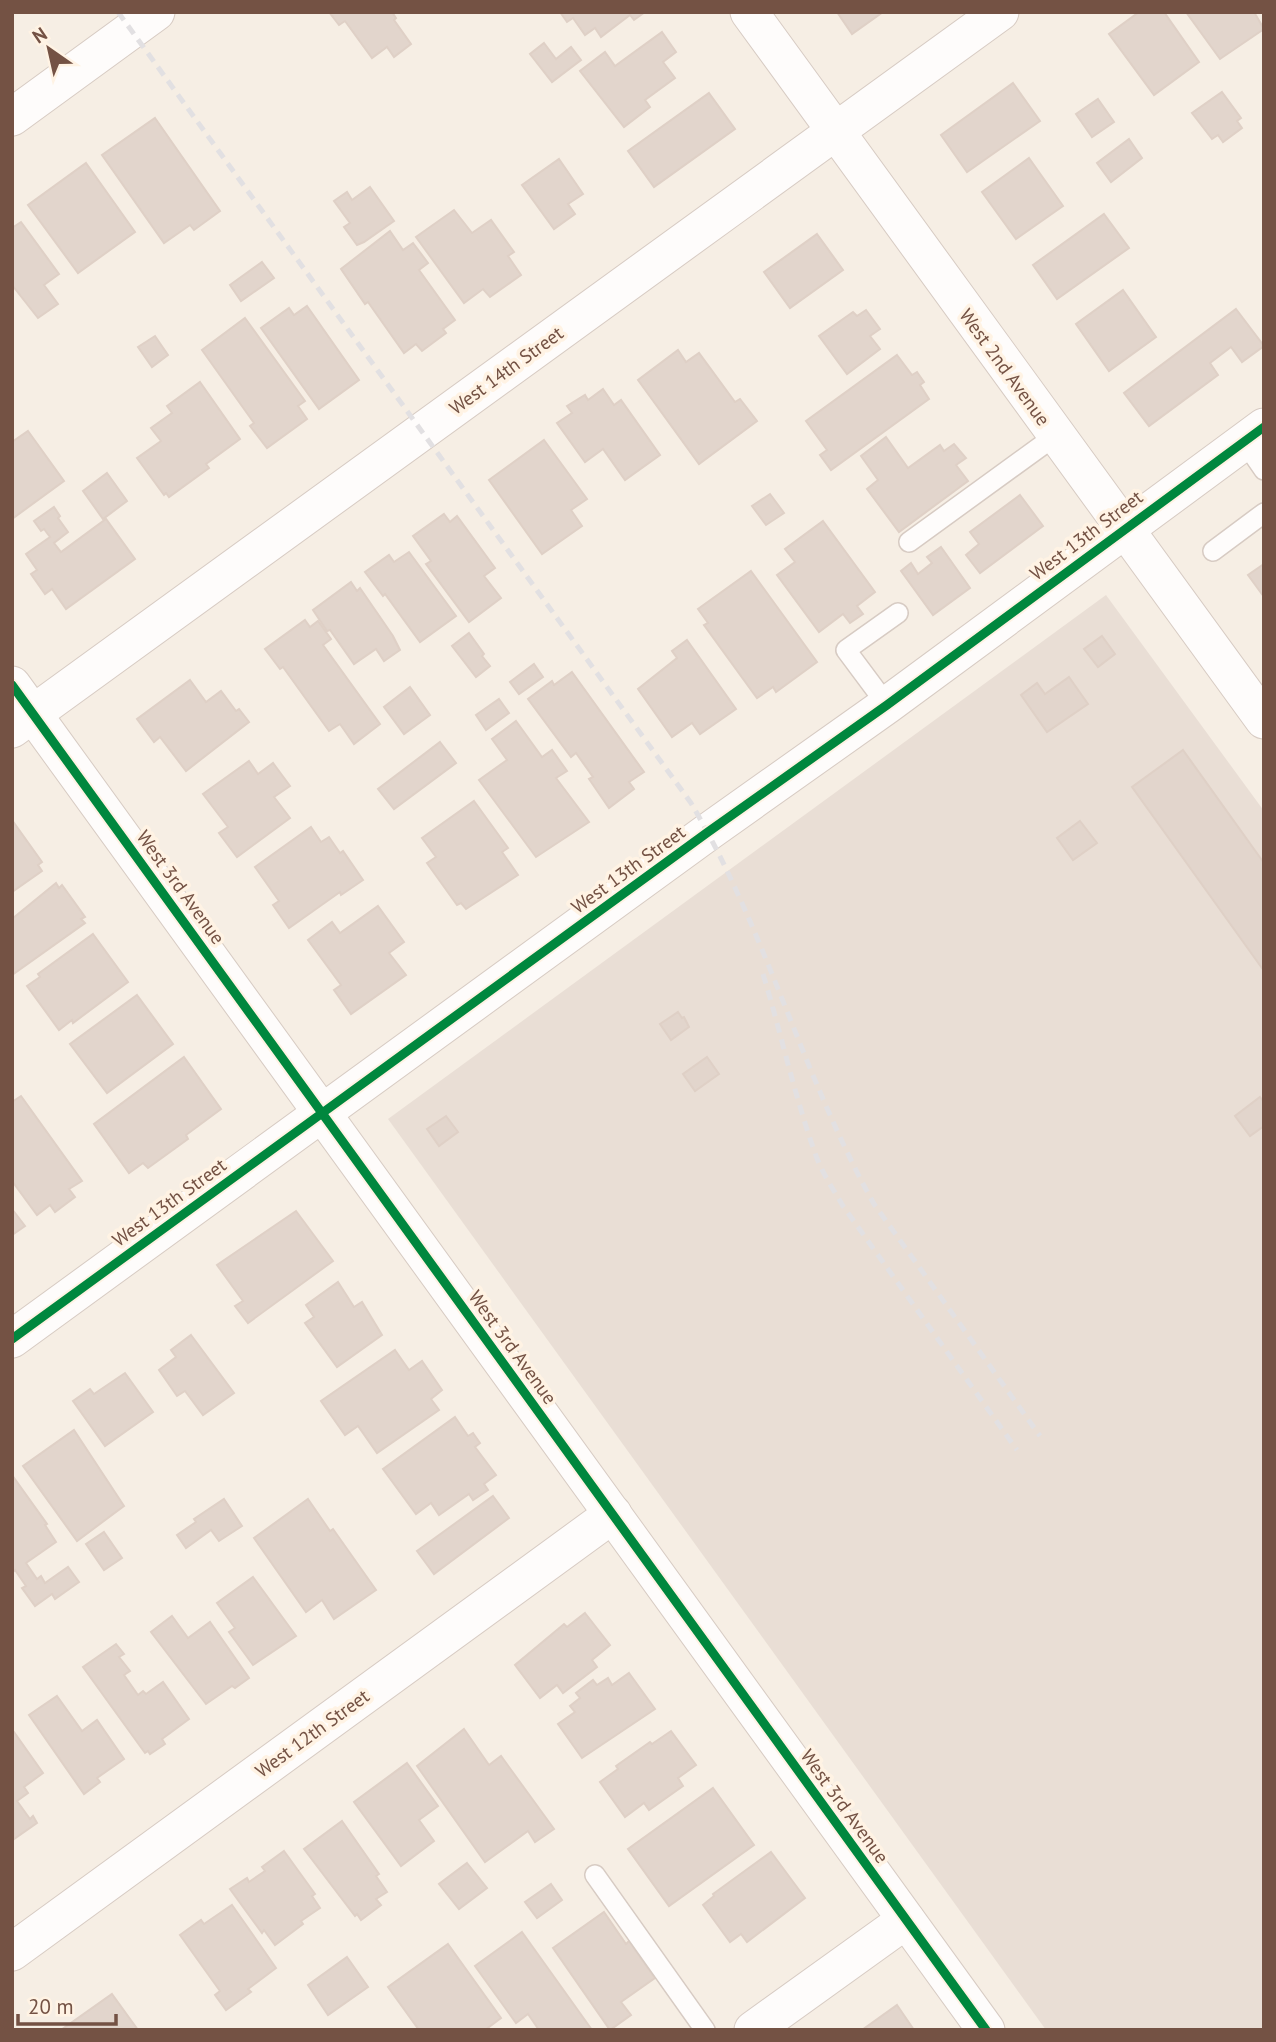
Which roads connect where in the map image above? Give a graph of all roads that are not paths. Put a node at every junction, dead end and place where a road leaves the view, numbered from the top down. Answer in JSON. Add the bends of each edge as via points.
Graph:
{"nodes":[{"id":1,"x":156,"y":12,"type":"edge"},
{"id":2,"x":749,"y":12,"type":"edge"},
{"id":3,"x":1000,"y":12,"type":"edge"},
{"id":4,"x":12,"y":117,"type":"edge"},
{"id":5,"x":835,"y":133,"type":"junction"},
{"id":6,"x":1055,"y":436,"type":"junction"},
{"id":7,"x":1257,"y":446,"type":"edge"},
{"id":8,"x":1264,"y":513,"type":"edge"},
{"id":9,"x":1123,"y":529,"type":"junction"},
{"id":10,"x":909,"y":542,"type":"dead end"},
{"id":11,"x":1213,"y":551,"type":"dead end"},
{"id":12,"x":898,"y":613,"type":"dead end"},
{"id":13,"x":12,"y":685,"type":"edge"},
{"id":14,"x":887,"y":705,"type":"junction"},
{"id":15,"x":1264,"y":720,"type":"edge"},
{"id":16,"x":23,"y":721,"type":"edge"},
{"id":17,"x":322,"y":1112,"type":"junction"},
{"id":18,"x":12,"y":1339,"type":"edge"},
{"id":19,"x":613,"y":1514,"type":"junction"},
{"id":20,"x":595,"y":1875,"type":"dead end"},
{"id":21,"x":906,"y":1920,"type":"junction"},
{"id":22,"x":12,"y":1952,"type":"edge"},
{"id":23,"x":705,"y":2030,"type":"edge"},
{"id":24,"x":753,"y":2030,"type":"edge"},
{"id":25,"x":986,"y":2030,"type":"edge"}],
"edges":[{"from":1,"to":4,"type":"street"},
{"from":2,"to":5,"type":"street","name":"West 2nd Avenue"},
{"from":3,"to":5,"type":"street","name":"West 14th Street"},
{"from":5,"to":6,"type":"street","name":"West 2nd Avenue"},
{"from":5,"to":16,"type":"street","name":"West 14th Street"},
{"from":6,"to":9,"type":"street","name":"West 2nd Avenue"},
{"from":6,"to":10,"type":"lane"},
{"from":7,"to":9,"type":"street","name":"West 13th Street"},
{"from":8,"to":11,"type":"lane"},
{"from":9,"to":14,"type":"street","name":"West 13th Street"},
{"from":9,"to":15,"type":"street","name":"West 2nd Avenue"},
{"from":12,"to":14,"type":"lane","via":[[846,650]]},
{"from":13,"to":16,"type":"street","name":"West 3rd Avenue"},
{"from":14,"to":17,"type":"street","name":"West 13th Street"},
{"from":16,"to":17,"type":"street","name":"West 3rd Avenue"},
{"from":17,"to":18,"type":"street","name":"West 13th Street"},
{"from":17,"to":19,"type":"street","name":"West 3rd Avenue"},
{"from":19,"to":21,"type":"street","name":"West 3rd Avenue"},
{"from":19,"to":22,"type":"street","name":"West 12th Street"},
{"from":20,"to":23,"type":"lane"},
{"from":21,"to":24,"type":"street"},
{"from":21,"to":25,"type":"street","name":"West 3rd Avenue"}]}
